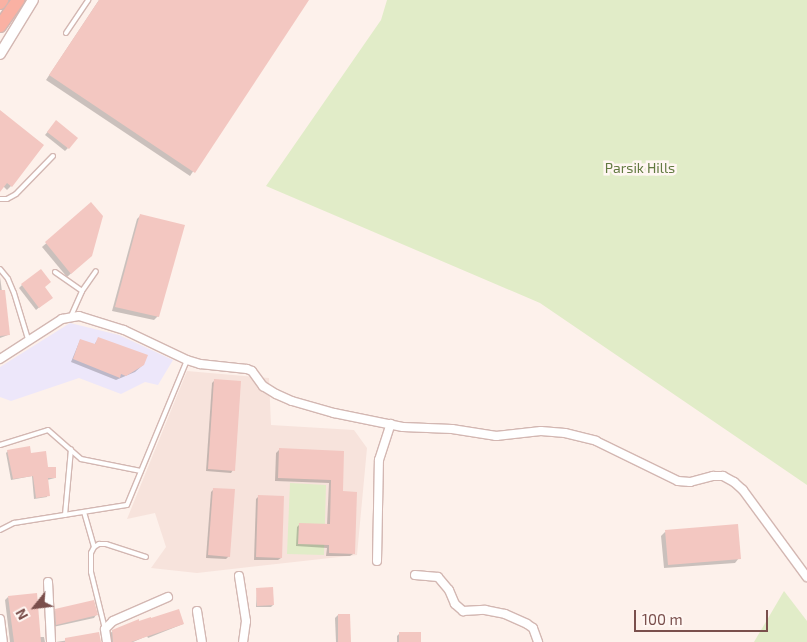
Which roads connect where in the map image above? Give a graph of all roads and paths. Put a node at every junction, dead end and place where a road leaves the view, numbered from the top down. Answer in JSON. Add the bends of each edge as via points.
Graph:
{"nodes":[{"id":1,"x":2,"y":0,"type":"edge"},
{"id":2,"x":18,"y":0,"type":"edge"},
{"id":3,"x":33,"y":0,"type":"edge"},
{"id":4,"x":88,"y":0,"type":"edge"},
{"id":5,"x":0,"y":3,"type":"edge"},
{"id":6,"x":0,"y":26,"type":"edge"},
{"id":7,"x":66,"y":33,"type":"dead end"},
{"id":8,"x":0,"y":54,"type":"edge"},
{"id":9,"x":53,"y":156,"type":"dead end"},
{"id":10,"x":0,"y":199,"type":"edge"},
{"id":11,"x":0,"y":269,"type":"edge"},
{"id":12,"x":96,"y":271,"type":"dead end"},
{"id":13,"x":55,"y":272,"type":"dead end"},
{"id":14,"x":82,"y":291,"type":"junction"},
{"id":15,"x":71,"y":316,"type":"junction"},
{"id":16,"x":29,"y":342,"type":"junction"},
{"id":17,"x":0,"y":359,"type":"edge"},
{"id":18,"x":187,"y":360,"type":"junction"},
{"id":19,"x":391,"y":424,"type":"junction"},
{"id":20,"x":0,"y":445,"type":"edge"},
{"id":21,"x":71,"y":449,"type":"junction"},
{"id":22,"x":141,"y":471,"type":"junction"},
{"id":23,"x":84,"y":512,"type":"junction"},
{"id":24,"x":65,"y":515,"type":"junction"},
{"id":25,"x":0,"y":530,"type":"edge"},
{"id":26,"x":94,"y":547,"type":"junction"},
{"id":27,"x":146,"y":557,"type":"dead end"},
{"id":28,"x":377,"y":560,"type":"dead end"},
{"id":29,"x":415,"y":575,"type":"dead end"},
{"id":30,"x":239,"y":576,"type":"dead end"},
{"id":31,"x":807,"y":577,"type":"edge"},
{"id":32,"x":48,"y":582,"type":"dead end"},
{"id":33,"x":168,"y":597,"type":"dead end"},
{"id":34,"x":197,"y":611,"type":"dead end"},
{"id":35,"x":0,"y":619,"type":"edge"},
{"id":36,"x":105,"y":629,"type":"junction"},
{"id":37,"x":3,"y":642,"type":"edge"},
{"id":38,"x":51,"y":642,"type":"edge"},
{"id":39,"x":107,"y":642,"type":"edge"},
{"id":40,"x":202,"y":642,"type":"edge"},
{"id":41,"x":243,"y":642,"type":"edge"},
{"id":42,"x":538,"y":642,"type":"edge"}],
"edges":[{"from":1,"to":5,"type":"highway"},
{"from":2,"to":6,"type":"highway"},
{"from":3,"to":8,"type":"main road"},
{"from":4,"to":7,"type":"lane"},
{"from":9,"to":10,"type":"lane","via":[[16,194]]},
{"from":11,"to":16,"type":"lane","via":[[14,293]]},
{"from":12,"to":14,"type":"lane"},
{"from":13,"to":14,"type":"lane"},
{"from":14,"to":15,"type":"lane"},
{"from":15,"to":16,"type":"street"},
{"from":15,"to":18,"type":"street","via":[[124,330]]},
{"from":16,"to":17,"type":"street"},
{"from":18,"to":19,"type":"street","via":[[247,369],[263,386],[292,401]]},
{"from":18,"to":22,"type":"lane"},
{"from":19,"to":28,"type":"street","via":[[379,460]]},
{"from":19,"to":31,"type":"street","via":[[496,436],[541,431],[565,434],[596,441],[678,481],[723,476],[743,490]]},
{"from":20,"to":21,"type":"lane","via":[[48,430]]},
{"from":21,"to":22,"type":"lane","via":[[82,459]]},
{"from":21,"to":24,"type":"lane"},
{"from":22,"to":23,"type":"lane","via":[[126,505]]},
{"from":23,"to":24,"type":"lane"},
{"from":23,"to":26,"type":"lane"},
{"from":24,"to":25,"type":"lane","via":[[14,523]]},
{"from":26,"to":27,"type":"lane","via":[[106,544]]},
{"from":26,"to":36,"type":"lane","via":[[91,572]]},
{"from":29,"to":42,"type":"street","via":[[438,578],[463,611],[485,610],[506,614],[528,624]]},
{"from":30,"to":41,"type":"street","via":[[246,621]]},
{"from":32,"to":38,"type":"street"},
{"from":33,"to":36,"type":"street","via":[[113,621]]},
{"from":34,"to":40,"type":"street"},
{"from":35,"to":37,"type":"street"},
{"from":36,"to":39,"type":"street"}]}
